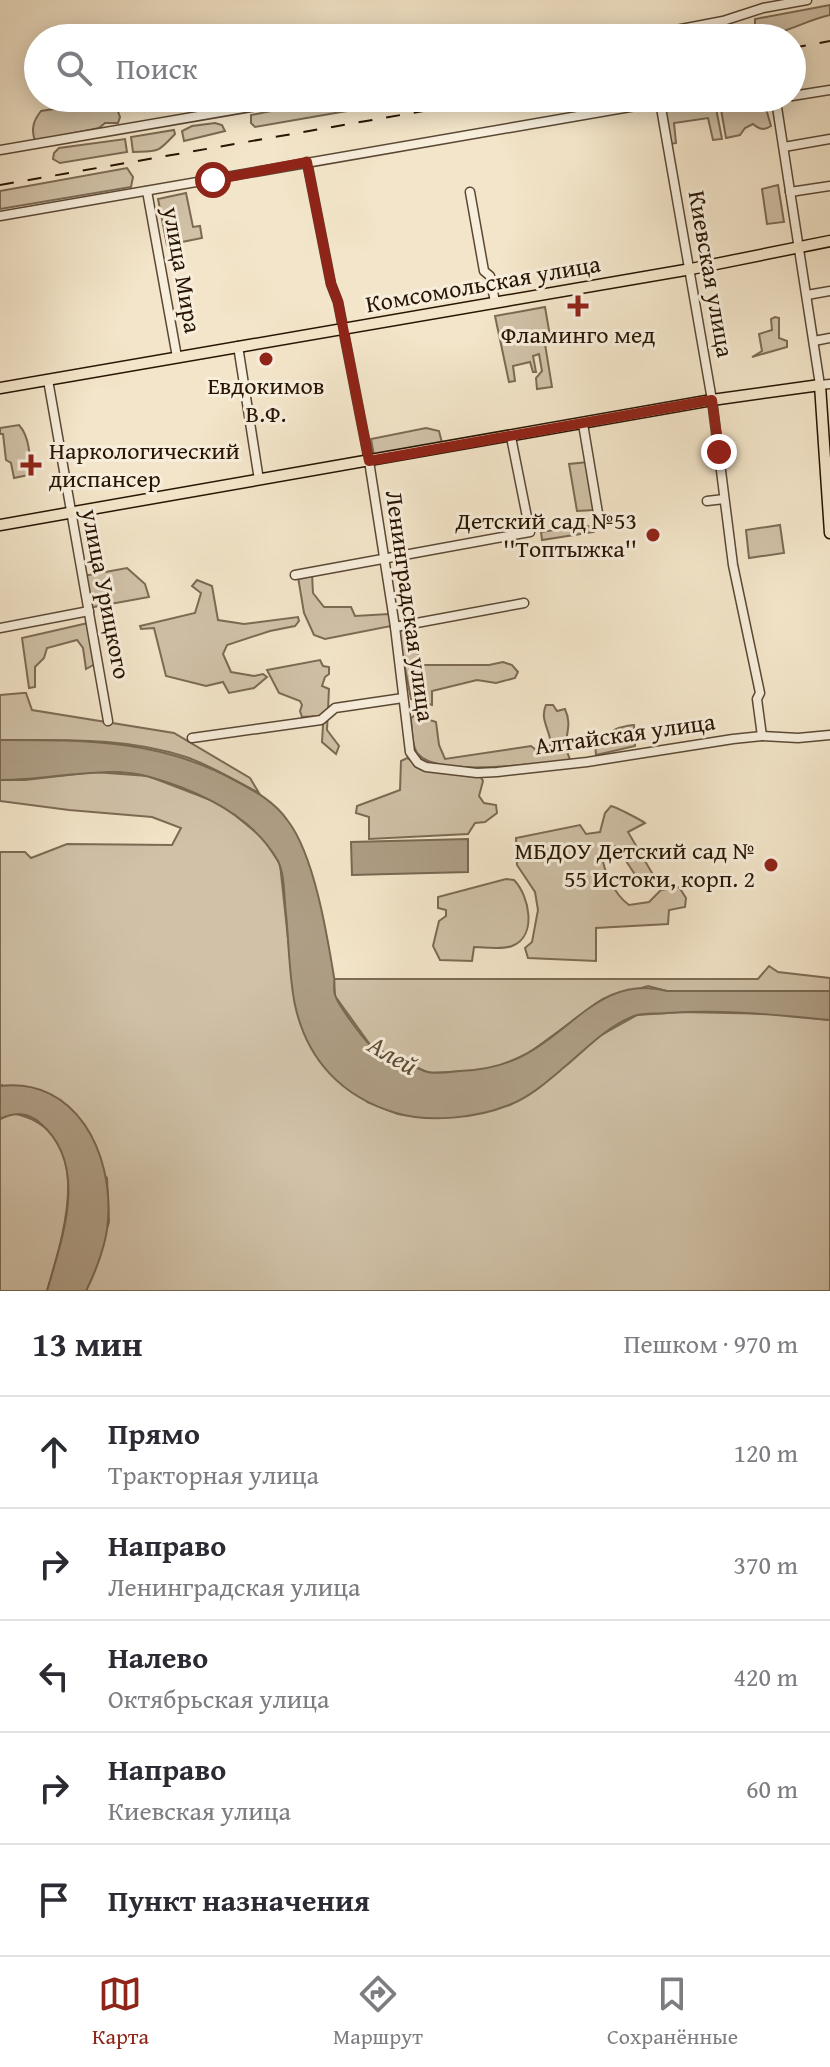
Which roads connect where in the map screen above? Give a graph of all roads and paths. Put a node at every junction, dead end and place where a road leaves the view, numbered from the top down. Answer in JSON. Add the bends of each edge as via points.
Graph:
{"nodes":[{"id":1,"x":807,"y":0,"type":"edge"},
{"id":2,"x":707,"y":24,"type":"edge"},
{"id":3,"x":830,"y":90,"type":"edge"},
{"id":4,"x":806,"y":94,"type":"edge"},
{"id":5,"x":221,"y":112,"type":"edge"},
{"id":6,"x":601,"y":112,"type":"edge"},
{"id":7,"x":662,"y":112,"type":"edge"},
{"id":8,"x":776,"y":112,"type":"edge"},
{"id":9,"x":830,"y":139,"type":"edge"},
{"id":10,"x":784,"y":147,"type":"junction"},
{"id":11,"x":0,"y":150,"type":"edge"},
{"id":12,"x":307,"y":162,"type":"junction"},
{"id":13,"x":830,"y":186,"type":"edge"},
{"id":14,"x":147,"y":191,"type":"junction"},
{"id":15,"x":470,"y":192,"type":"dead end"},
{"id":16,"x":790,"y":192,"type":"junction"},
{"id":17,"x":0,"y":216,"type":"edge"},
{"id":18,"x":830,"y":241,"type":"edge"},
{"id":19,"x":798,"y":246,"type":"junction"},
{"id":20,"x":691,"y":269,"type":"junction"},
{"id":21,"x":830,"y":291,"type":"edge"},
{"id":22,"x":807,"y":295,"type":"junction"},
{"id":23,"x":495,"y":302,"type":"junction"},
{"id":24,"x":343,"y":328,"type":"junction"},
{"id":25,"x":830,"y":338,"type":"edge"},
{"id":26,"x":814,"y":341,"type":"junction"},
{"id":27,"x":238,"y":346,"type":"junction"},
{"id":28,"x":177,"y":357,"type":"junction"},
{"id":29,"x":48,"y":380,"type":"junction"},
{"id":30,"x":825,"y":385,"type":"edge"},
{"id":31,"x":0,"y":388,"type":"edge"},
{"id":32,"x":712,"y":400,"type":"junction"},
{"id":33,"x":583,"y":424,"type":"junction"},
{"id":34,"x":827,"y":433,"type":"edge"},
{"id":35,"x":511,"y":437,"type":"junction"},
{"id":36,"x":369,"y":461,"type":"junction"},
{"id":37,"x":259,"y":480,"type":"junction"},
{"id":38,"x":828,"y":489,"type":"edge"},
{"id":39,"x":724,"y":499,"type":"junction"},
{"id":40,"x":707,"y":501,"type":"dead end"},
{"id":41,"x":70,"y":512,"type":"junction"},
{"id":42,"x":598,"y":513,"type":"dead end"},
{"id":43,"x":0,"y":525,"type":"edge"},
{"id":44,"x":830,"y":533,"type":"edge"},
{"id":45,"x":384,"y":560,"type":"junction"},
{"id":46,"x":295,"y":575,"type":"dead end"},
{"id":47,"x":524,"y":603,"type":"dead end"},
{"id":48,"x":89,"y":611,"type":"junction"},
{"id":49,"x":395,"y":627,"type":"junction"},
{"id":50,"x":0,"y":628,"type":"edge"},
{"id":51,"x":403,"y":698,"type":"junction"},
{"id":52,"x":108,"y":721,"type":"dead end"},
{"id":53,"x":830,"y":735,"type":"edge"},
{"id":54,"x":762,"y":736,"type":"junction"},
{"id":55,"x":192,"y":738,"type":"dead end"},
{"id":56,"x":426,"y":767,"type":"joint"}],
"edges":[{"from":1,"to":2,"type":"street"},
{"from":3,"to":4,"type":"street"},
{"from":5,"to":11,"type":"street"},
{"from":6,"to":12,"type":"street"},
{"from":7,"to":20,"type":"street","name":"Киевская улица"},
{"from":8,"to":10,"type":"street"},
{"from":9,"to":10,"type":"street"},
{"from":10,"to":16,"type":"street"},
{"from":12,"to":14,"type":"street"},
{"from":12,"to":24,"type":"street","name":"Ленинградская улица"},
{"from":13,"to":16,"type":"street"},
{"from":14,"to":17,"type":"street"},
{"from":14,"to":28,"type":"street","name":"улица Мира"},
{"from":15,"to":23,"type":"street"},
{"from":16,"to":19,"type":"street"},
{"from":18,"to":19,"type":"main road","name":"Комсомольская улица"},
{"from":19,"to":20,"type":"main road","name":"Комсомольская улица"},
{"from":19,"to":22,"type":"street"},
{"from":20,"to":23,"type":"main road","name":"Комсомольская улица"},
{"from":20,"to":32,"type":"street","name":"Киевская улица"},
{"from":21,"to":22,"type":"street"},
{"from":22,"to":26,"type":"street"},
{"from":23,"to":24,"type":"main road","name":"Комсомольская улица"},
{"from":24,"to":27,"type":"main road","name":"Комсомольская улица"},
{"from":24,"to":36,"type":"street","name":"Ленинградская улица"},
{"from":25,"to":26,"type":"street"},
{"from":26,"to":30,"type":"street"},
{"from":27,"to":28,"type":"main road","name":"Комсомольская улица"},
{"from":27,"to":37,"type":"street"},
{"from":28,"to":29,"type":"main road","name":"Комсомольская улица"},
{"from":29,"to":31,"type":"main road","name":"Комсомольская улица"},
{"from":29,"to":41,"type":"street","name":"улица Урицкого"},
{"from":30,"to":32,"type":"main road"},
{"from":30,"to":34,"type":"main road"},
{"from":32,"to":33,"type":"main road"},
{"from":32,"to":39,"type":"street","name":"Киевская улица"},
{"from":33,"to":35,"type":"main road"},
{"from":33,"to":42,"type":"street"},
{"from":34,"to":38,"type":"main road"},
{"from":35,"to":36,"type":"main road"},
{"from":35,"to":45,"type":"street","via":[[530,532]]},
{"from":36,"to":37,"type":"main road"},
{"from":36,"to":45,"type":"street","name":"Ленинградская улица"},
{"from":37,"to":41,"type":"main road"},
{"from":38,"to":44,"type":"main road"},
{"from":39,"to":40,"type":"street"},
{"from":39,"to":54,"type":"street","name":"Киевская улица","via":[[760,693]]},
{"from":41,"to":43,"type":"main road"},
{"from":41,"to":48,"type":"street","name":"улица Урицкого"},
{"from":45,"to":46,"type":"street"},
{"from":45,"to":49,"type":"street","name":"Ленинградская улица"},
{"from":47,"to":49,"type":"street"},
{"from":48,"to":50,"type":"street"},
{"from":48,"to":52,"type":"street","name":"улица Урицкого"},
{"from":49,"to":51,"type":"street","name":"Ленинградская улица"},
{"from":51,"to":55,"type":"street","via":[[335,708],[321,720]]},
{"from":51,"to":56,"type":"street","name":"Ленинградская улица","via":[[410,752]]},
{"from":53,"to":54,"type":"street","name":"Алтайская улица"},
{"from":54,"to":56,"type":"street","name":"Алтайская улица","via":[[497,772]]}]}
